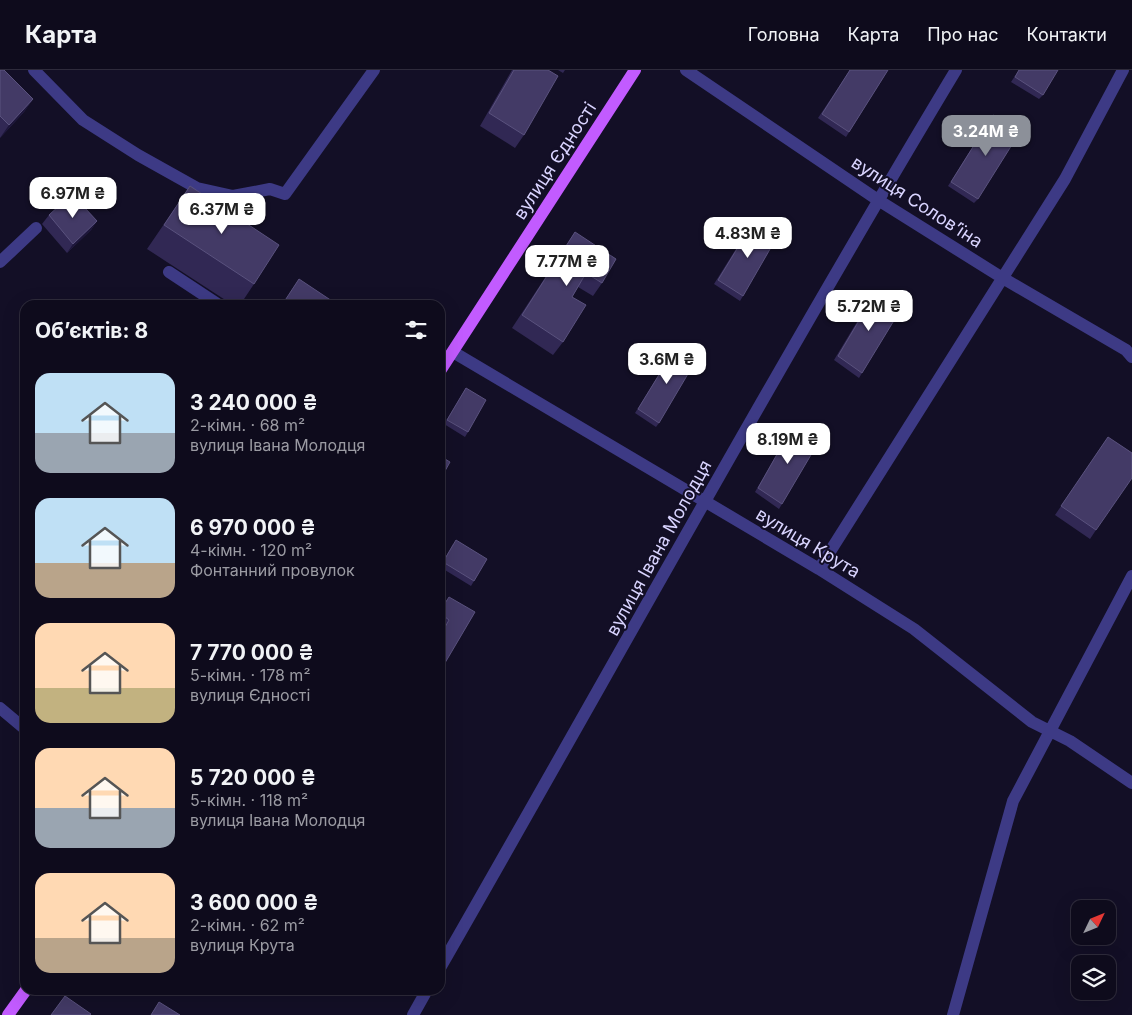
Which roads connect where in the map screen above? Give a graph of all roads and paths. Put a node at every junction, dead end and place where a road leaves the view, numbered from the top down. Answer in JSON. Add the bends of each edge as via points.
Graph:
{"nodes":[{"id":1,"x":34,"y":70,"type":"edge"},
{"id":2,"x":374,"y":70,"type":"edge"},
{"id":3,"x":635,"y":70,"type":"edge"},
{"id":4,"x":686,"y":70,"type":"edge"},
{"id":5,"x":956,"y":70,"type":"edge"},
{"id":6,"x":1123,"y":70,"type":"edge"},
{"id":7,"x":878,"y":200,"type":"junction"},
{"id":8,"x":36,"y":228,"type":"dead end"},
{"id":9,"x":0,"y":262,"type":"edge"},
{"id":10,"x":169,"y":272,"type":"dead end"},
{"id":11,"x":1001,"y":277,"type":"junction"},
{"id":12,"x":211,"y":300,"type":"edge"},
{"id":13,"x":1130,"y":349,"type":"edge"},
{"id":14,"x":453,"y":352,"type":"junction"},
{"id":15,"x":445,"y":364,"type":"edge"},
{"id":16,"x":703,"y":502,"type":"junction"},
{"id":17,"x":819,"y":569,"type":"junction"},
{"id":18,"x":1132,"y":576,"type":"edge"},
{"id":19,"x":0,"y":708,"type":"edge"},
{"id":20,"x":20,"y":725,"type":"edge"},
{"id":21,"x":1051,"y":731,"type":"junction"},
{"id":22,"x":1132,"y":783,"type":"edge"},
{"id":23,"x":445,"y":959,"type":"edge"},
{"id":24,"x":22,"y":995,"type":"edge"},
{"id":25,"x":424,"y":995,"type":"edge"},
{"id":26,"x":8,"y":1015,"type":"edge"},
{"id":27,"x":413,"y":1015,"type":"edge"},
{"id":28,"x":953,"y":1015,"type":"edge"}],
"edges":[{"from":1,"to":2,"type":"street","via":[[83,120],[138,155],[197,188],[233,196],[270,189],[285,194]]},
{"from":3,"to":14,"type":"main road","name":"вулиця Єдності"},
{"from":4,"to":7,"type":"street","name":"вулиця Соловʼїна"},
{"from":5,"to":7,"type":"street","name":"вулиця Івана Молодця"},
{"from":6,"to":11,"type":"street","via":[[1064,179]]},
{"from":7,"to":11,"type":"street","name":"вулиця Соловʼїна"},
{"from":7,"to":16,"type":"street","name":"вулиця Івана Молодця"},
{"from":8,"to":9,"type":"street"},
{"from":10,"to":12,"type":"street"},
{"from":11,"to":13,"type":"street","name":"вулиця Соловʼїна"},
{"from":11,"to":17,"type":"street"},
{"from":14,"to":15,"type":"main road","name":"вулиця Єдності"},
{"from":14,"to":16,"type":"street","name":"вулиця Крута"},
{"from":16,"to":17,"type":"street","name":"вулиця Крута"},
{"from":16,"to":23,"type":"street","name":"вулиця Івана Молодця"},
{"from":17,"to":21,"type":"street","name":"вулиця Крута","via":[[914,629],[1032,722]]},
{"from":18,"to":21,"type":"street"},
{"from":19,"to":20,"type":"street"},
{"from":21,"to":22,"type":"street","name":"вулиця Крута"},
{"from":21,"to":28,"type":"street","via":[[1013,801]]},
{"from":24,"to":26,"type":"main road"},
{"from":25,"to":27,"type":"street"}]}
